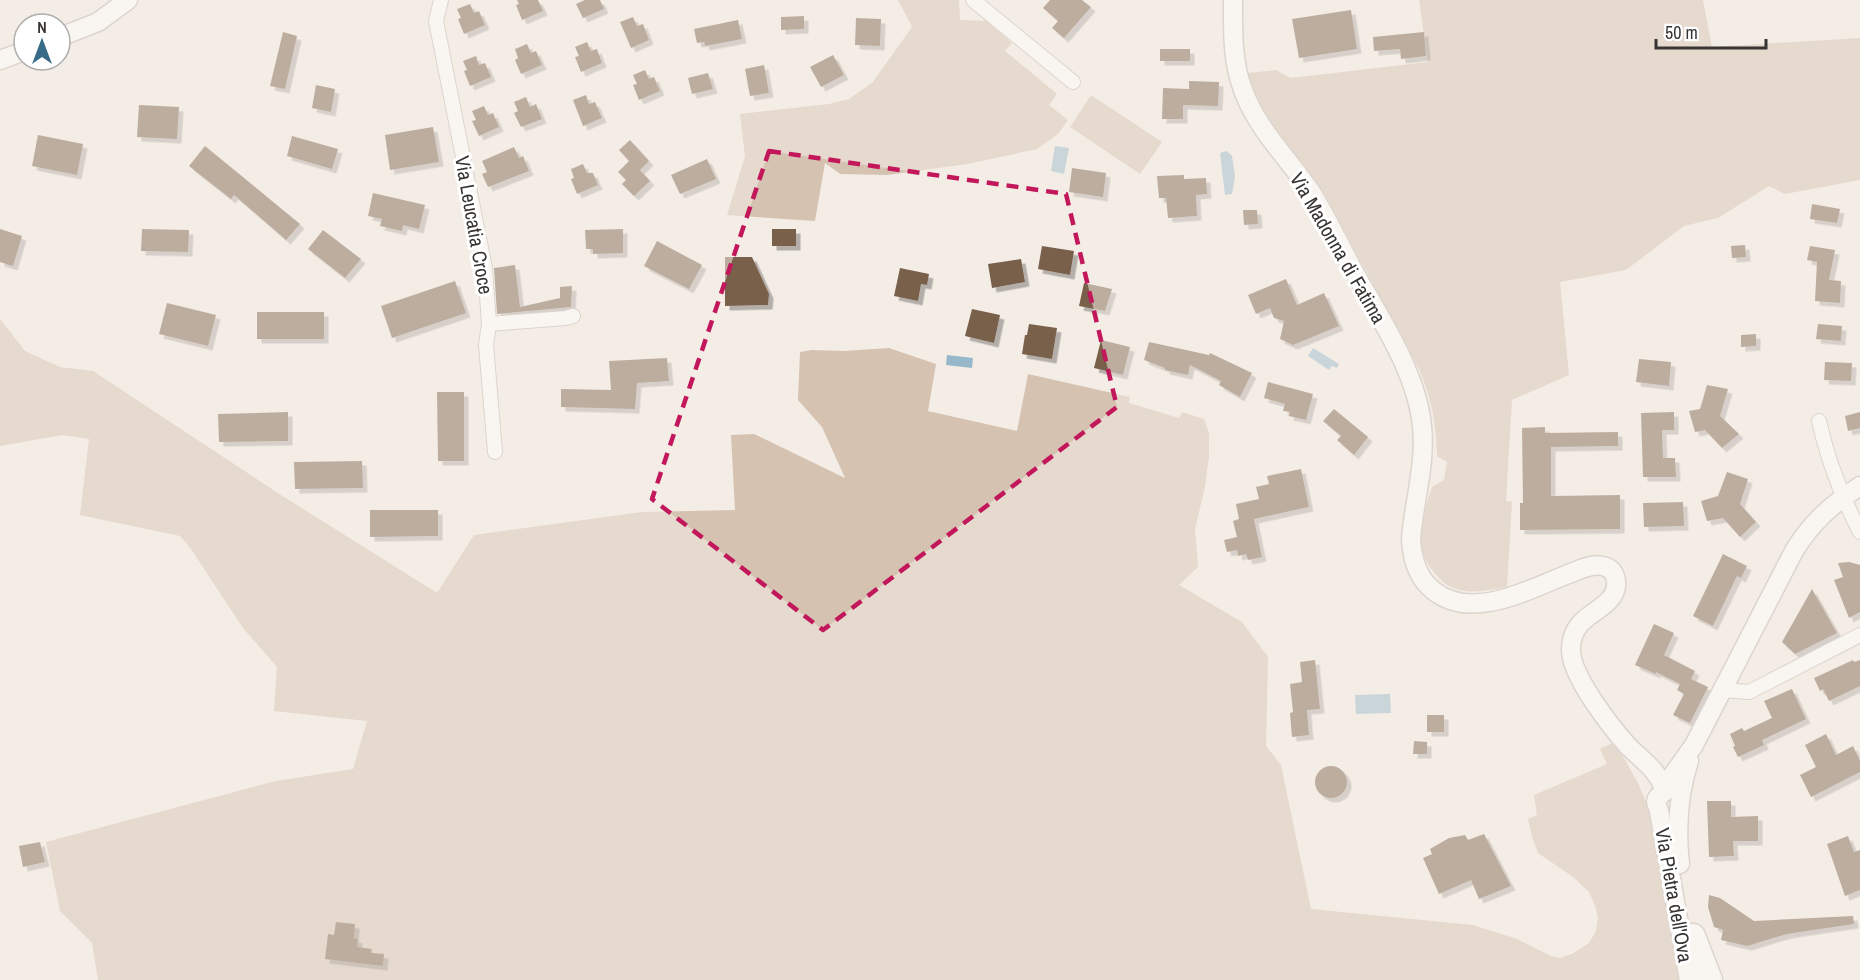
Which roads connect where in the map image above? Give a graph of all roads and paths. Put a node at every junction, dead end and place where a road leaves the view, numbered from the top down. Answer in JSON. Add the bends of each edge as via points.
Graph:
{"nodes":[{"id":1,"x":128,"y":0,"type":"edge"},
{"id":2,"x":441,"y":0,"type":"edge"},
{"id":3,"x":973,"y":0,"type":"edge"},
{"id":4,"x":1233,"y":0,"type":"edge"},
{"id":5,"x":72,"y":32,"type":"edge"},
{"id":6,"x":1073,"y":82,"type":"dead end"},
{"id":7,"x":573,"y":316,"type":"dead end"},
{"id":8,"x":489,"y":324,"type":"junction"},
{"id":9,"x":1819,"y":421,"type":"dead end"},
{"id":10,"x":495,"y":452,"type":"dead end"},
{"id":11,"x":1860,"y":486,"type":"edge"},
{"id":12,"x":1842,"y":497,"type":"junction"},
{"id":13,"x":1860,"y":532,"type":"edge"},
{"id":14,"x":1860,"y":635,"type":"edge"},
{"id":15,"x":1722,"y":690,"type":"junction"},
{"id":16,"x":1667,"y":803,"type":"junction"},
{"id":17,"x":1693,"y":936,"type":"junction"},
{"id":18,"x":1693,"y":977,"type":"edge"},
{"id":19,"x":1710,"y":980,"type":"edge"}],
"edges":[{"from":1,"to":5,"type":"main road","via":[[98,22]]},
{"from":2,"to":8,"type":"street","name":"Via Leucatia Croce","via":[[436,21],[485,268]]},
{"from":3,"to":6,"type":"street"},
{"from":4,"to":16,"type":"main road","name":"Via Madonna di Fatima","via":[[1233,46],[1242,88],[1251,108],[1311,193],[1409,376],[1422,426],[1423,458],[1411,539],[1414,561],[1424,580],[1444,598],[1477,604],[1500,600],[1595,565],[1608,567],[1616,578],[1615,590],[1580,624],[1572,640],[1573,664],[1628,745],[1660,777]]},
{"from":7,"to":8,"type":"street"},
{"from":8,"to":10,"type":"street","name":"Via Leucatia Croce","via":[[486,345]]},
{"from":9,"to":12,"type":"street"},
{"from":11,"to":12,"type":"main road"},
{"from":12,"to":13,"type":"street"},
{"from":12,"to":15,"type":"main road","via":[[1805,533]]},
{"from":14,"to":15,"type":"street","via":[[1749,692]]},
{"from":15,"to":16,"type":"main road","via":[[1694,745],[1683,780]]},
{"from":16,"to":17,"type":"main road","name":"Via Pietra dell'Ova"},
{"from":16,"to":18,"type":"main road","name":"Via Pietra dell'Ova"},
{"from":17,"to":18,"type":"main road","name":"Via Pietra dell'Ova"},
{"from":17,"to":19,"type":"highway"}]}
